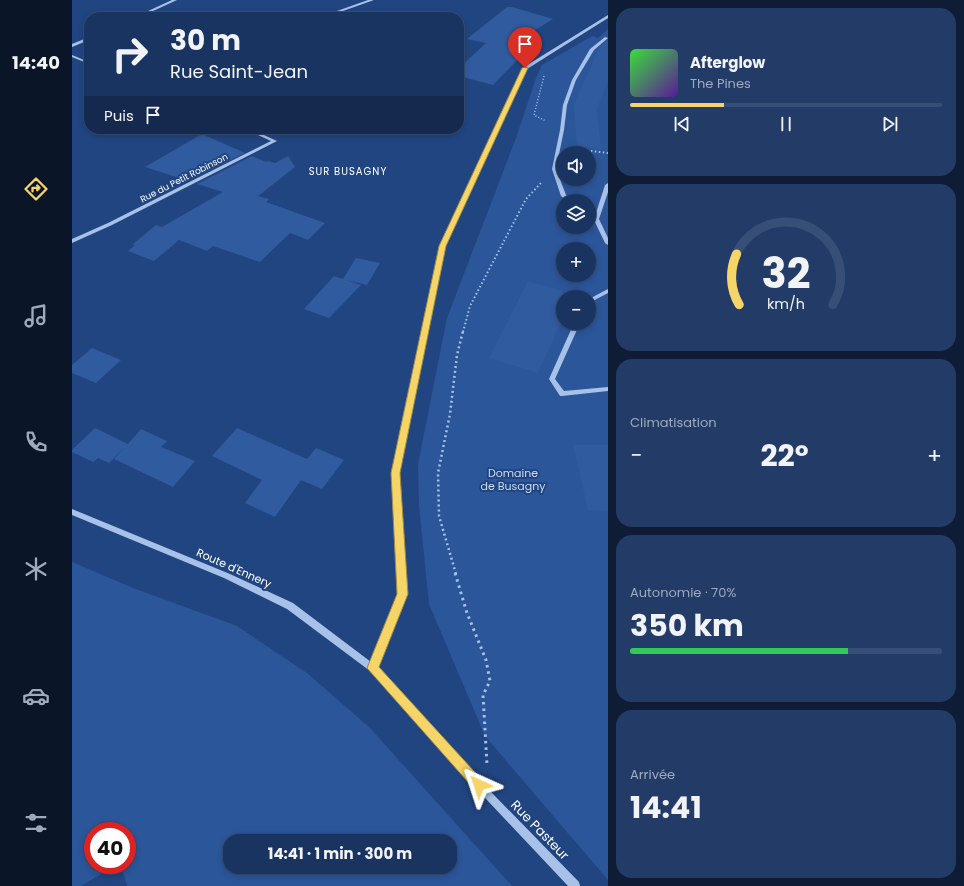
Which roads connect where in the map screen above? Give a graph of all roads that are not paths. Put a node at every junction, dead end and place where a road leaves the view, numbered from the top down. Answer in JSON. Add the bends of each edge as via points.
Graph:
{"nodes":[{"id":1,"x":175,"y":0,"type":"edge"},
{"id":2,"x":372,"y":0,"type":"edge"},
{"id":3,"x":148,"y":12,"type":"edge"},
{"id":4,"x":337,"y":12,"type":"edge"},
{"id":5,"x":608,"y":16,"type":"edge"},
{"id":6,"x":606,"y":38,"type":"dead end"},
{"id":7,"x":84,"y":40,"type":"edge"},
{"id":8,"x":72,"y":46,"type":"edge"},
{"id":9,"x":72,"y":56,"type":"edge"},
{"id":10,"x":84,"y":61,"type":"edge"},
{"id":11,"x":259,"y":134,"type":"edge"},
{"id":12,"x":608,"y":185,"type":"edge"},
{"id":13,"x":563,"y":194,"type":"edge"},
{"id":14,"x":596,"y":219,"type":"joint"},
{"id":15,"x":72,"y":241,"type":"edge"},
{"id":16,"x":608,"y":243,"type":"edge"},
{"id":17,"x":608,"y":291,"type":"edge"},
{"id":18,"x":596,"y":297,"type":"edge"},
{"id":19,"x":574,"y":330,"type":"edge"},
{"id":20,"x":608,"y":389,"type":"edge"},
{"id":21,"x":72,"y":512,"type":"edge"},
{"id":22,"x":373,"y":668,"type":"junction"},
{"id":23,"x":575,"y":886,"type":"edge"}],
"edges":[{"from":1,"to":3,"type":"street"},
{"from":2,"to":4,"type":"street"},
{"from":5,"to":22,"type":"street","via":[[525,68],[443,246],[395,473],[403,594]]},
{"from":6,"to":13,"type":"street","via":[[592,49],[574,80],[565,104],[554,170]]},
{"from":7,"to":8,"type":"street"},
{"from":9,"to":10,"type":"street"},
{"from":11,"to":15,"type":"street","name":"Rue du Petit Robinson","via":[[275,141]]},
{"from":12,"to":14,"type":"street"},
{"from":14,"to":16,"type":"street"},
{"from":17,"to":18,"type":"street"},
{"from":19,"to":20,"type":"street","via":[[552,379],[562,394]]},
{"from":21,"to":22,"type":"street","name":"Route d'Ennery","via":[[227,576],[290,606]]},
{"from":22,"to":23,"type":"street","name":"Rue Pasteur"}]}
